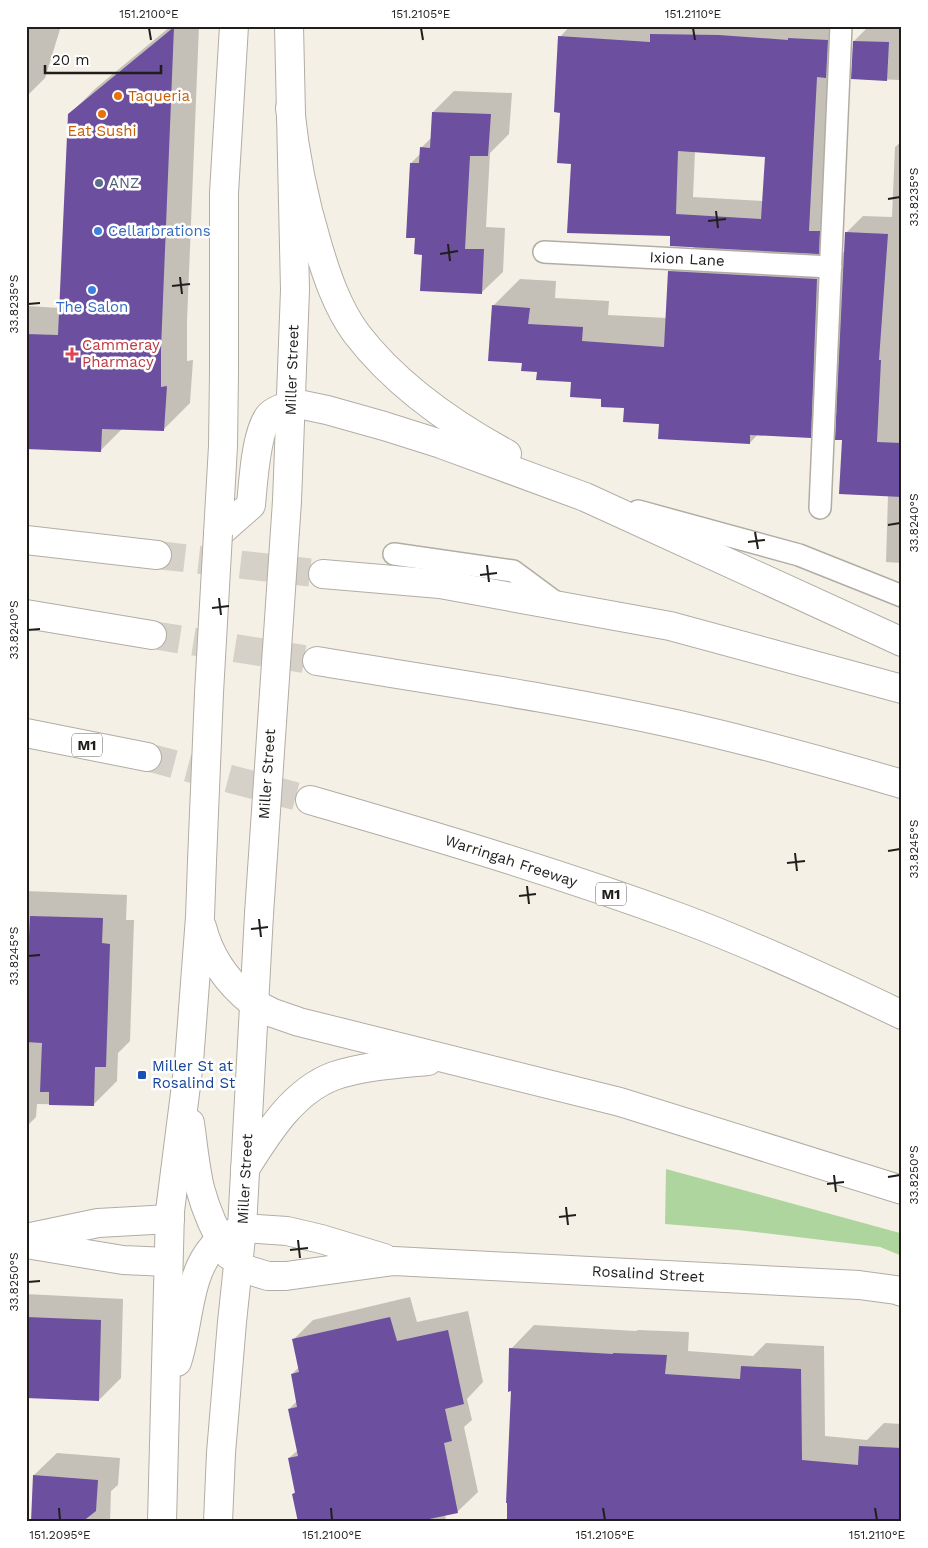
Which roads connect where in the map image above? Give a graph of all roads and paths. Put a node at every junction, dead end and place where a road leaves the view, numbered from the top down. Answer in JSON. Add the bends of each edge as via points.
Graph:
{"nodes":[{"id":1,"x":234,"y":26,"type":"edge"},
{"id":2,"x":289,"y":26,"type":"edge"},
{"id":3,"x":841,"y":26,"type":"edge"},
{"id":4,"x":290,"y":108,"type":"junction"},
{"id":5,"x":544,"y":252,"type":"dead end"},
{"id":6,"x":831,"y":267,"type":"junction"},
{"id":7,"x":291,"y":405,"type":"junction"},
{"id":8,"x":585,"y":497,"type":"junction"},
{"id":9,"x":820,"y":508,"type":"dead end"},
{"id":10,"x":218,"y":534,"type":"junction"},
{"id":11,"x":26,"y":540,"type":"edge"},
{"id":12,"x":394,"y":554,"type":"dead end"},
{"id":13,"x":157,"y":555,"type":"tunnel mouth"},
{"id":14,"x":323,"y":574,"type":"tunnel mouth"},
{"id":15,"x":902,"y":596,"type":"edge"},
{"id":16,"x":561,"y":606,"type":"junction"},
{"id":17,"x":26,"y":614,"type":"edge"},
{"id":18,"x":152,"y":634,"type":"tunnel mouth"},
{"id":19,"x":902,"y":642,"type":"edge"},
{"id":20,"x":317,"y":661,"type":"tunnel mouth"},
{"id":21,"x":902,"y":689,"type":"edge"},
{"id":22,"x":26,"y":733,"type":"edge"},
{"id":23,"x":147,"y":757,"type":"tunnel mouth"},
{"id":24,"x":902,"y":784,"type":"edge"},
{"id":25,"x":310,"y":800,"type":"tunnel mouth"},
{"id":26,"x":200,"y":910,"type":"junction"},
{"id":27,"x":253,"y":1003,"type":"junction"},
{"id":28,"x":902,"y":1015,"type":"edge"},
{"id":29,"x":444,"y":1059,"type":"junction"},
{"id":30,"x":185,"y":1092,"type":"junction"},
{"id":31,"x":245,"y":1169,"type":"junction"},
{"id":32,"x":902,"y":1190,"type":"edge"},
{"id":33,"x":170,"y":1219,"type":"junction"},
{"id":34,"x":231,"y":1234,"type":"junction"},
{"id":35,"x":26,"y":1238,"type":"edge"},
{"id":36,"x":26,"y":1244,"type":"edge"},
{"id":37,"x":394,"y":1261,"type":"junction"},
{"id":38,"x":168,"y":1262,"type":"junction"},
{"id":39,"x":238,"y":1267,"type":"junction"},
{"id":40,"x":902,"y":1292,"type":"edge"},
{"id":41,"x":166,"y":1395,"type":"junction"},
{"id":42,"x":162,"y":1522,"type":"edge"},
{"id":43,"x":218,"y":1522,"type":"edge"}],
"edges":[{"from":1,"to":10,"type":"main road","via":[[224,193],[223,446]]},
{"from":2,"to":4,"type":"main road","name":"Miller Street"},
{"from":3,"to":6,"type":"lane"},
{"from":4,"to":7,"type":"main road","name":"Miller Street","via":[[295,290]]},
{"from":4,"to":8,"type":"main road","via":[[294,150],[327,276],[344,314],[371,352],[442,414],[481,440]]},
{"from":5,"to":6,"type":"lane","name":"Ixion Lane"},
{"from":6,"to":9,"type":"lane"},
{"from":7,"to":8,"type":"main road","via":[[327,410],[384,426]]},
{"from":7,"to":10,"type":"main road","via":[[269,415],[262,429],[251,505]]},
{"from":7,"to":27,"type":"main road","name":"Miller Street","bridge":true},
{"from":8,"to":15,"type":"lane","via":[[798,555]]},
{"from":8,"to":19,"type":"main road"},
{"from":10,"to":26,"type":"main road","bridge":true},
{"from":11,"to":13,"type":"main road"},
{"from":12,"to":16,"type":"lane","via":[[513,571]]},
{"from":14,"to":16,"type":"main road","via":[[440,584]]},
{"from":16,"to":21,"type":"main road","via":[[670,626]]},
{"from":17,"to":18,"type":"main road"},
{"from":20,"to":24,"type":"main road","via":[[666,722]]},
{"from":22,"to":23,"type":"main road","number":"M1"},
{"from":25,"to":28,"type":"main road","name":"Warringah Freeway","number":"M1","via":[[531,866],[681,918],[804,968]]},
{"from":26,"to":27,"type":"main road","via":[[208,946],[216,962],[238,991]]},
{"from":26,"to":30,"type":"main road"},
{"from":27,"to":29,"type":"main road","via":[[299,1022]]},
{"from":27,"to":31,"type":"main road","name":"Miller Street"},
{"from":29,"to":31,"type":"main road","via":[[378,1067],[324,1080],[286,1112]]},
{"from":29,"to":32,"type":"main road","via":[[620,1102]]},
{"from":30,"to":33,"type":"main road"},
{"from":30,"to":34,"type":"main road","via":[[205,1203]]},
{"from":31,"to":34,"type":"main road","name":"Miller Street"},
{"from":33,"to":35,"type":"main road","via":[[98,1223]]},
{"from":33,"to":38,"type":"main road"},
{"from":34,"to":37,"type":"main road","name":"Rosalind Street","via":[[287,1231]]},
{"from":34,"to":39,"type":"main road","via":[[229,1255]]},
{"from":34,"to":41,"type":"main road","via":[[212,1249],[199,1271],[181,1350]]},
{"from":36,"to":38,"type":"main road","via":[[123,1260]]},
{"from":37,"to":39,"type":"main road","name":"Rosalind Street","via":[[286,1276],[268,1276]]},
{"from":37,"to":40,"type":"main road","name":"Rosalind Street","via":[[859,1285]]},
{"from":38,"to":41,"type":"main road"},
{"from":39,"to":43,"type":"main road"},
{"from":41,"to":42,"type":"main road"}]}
